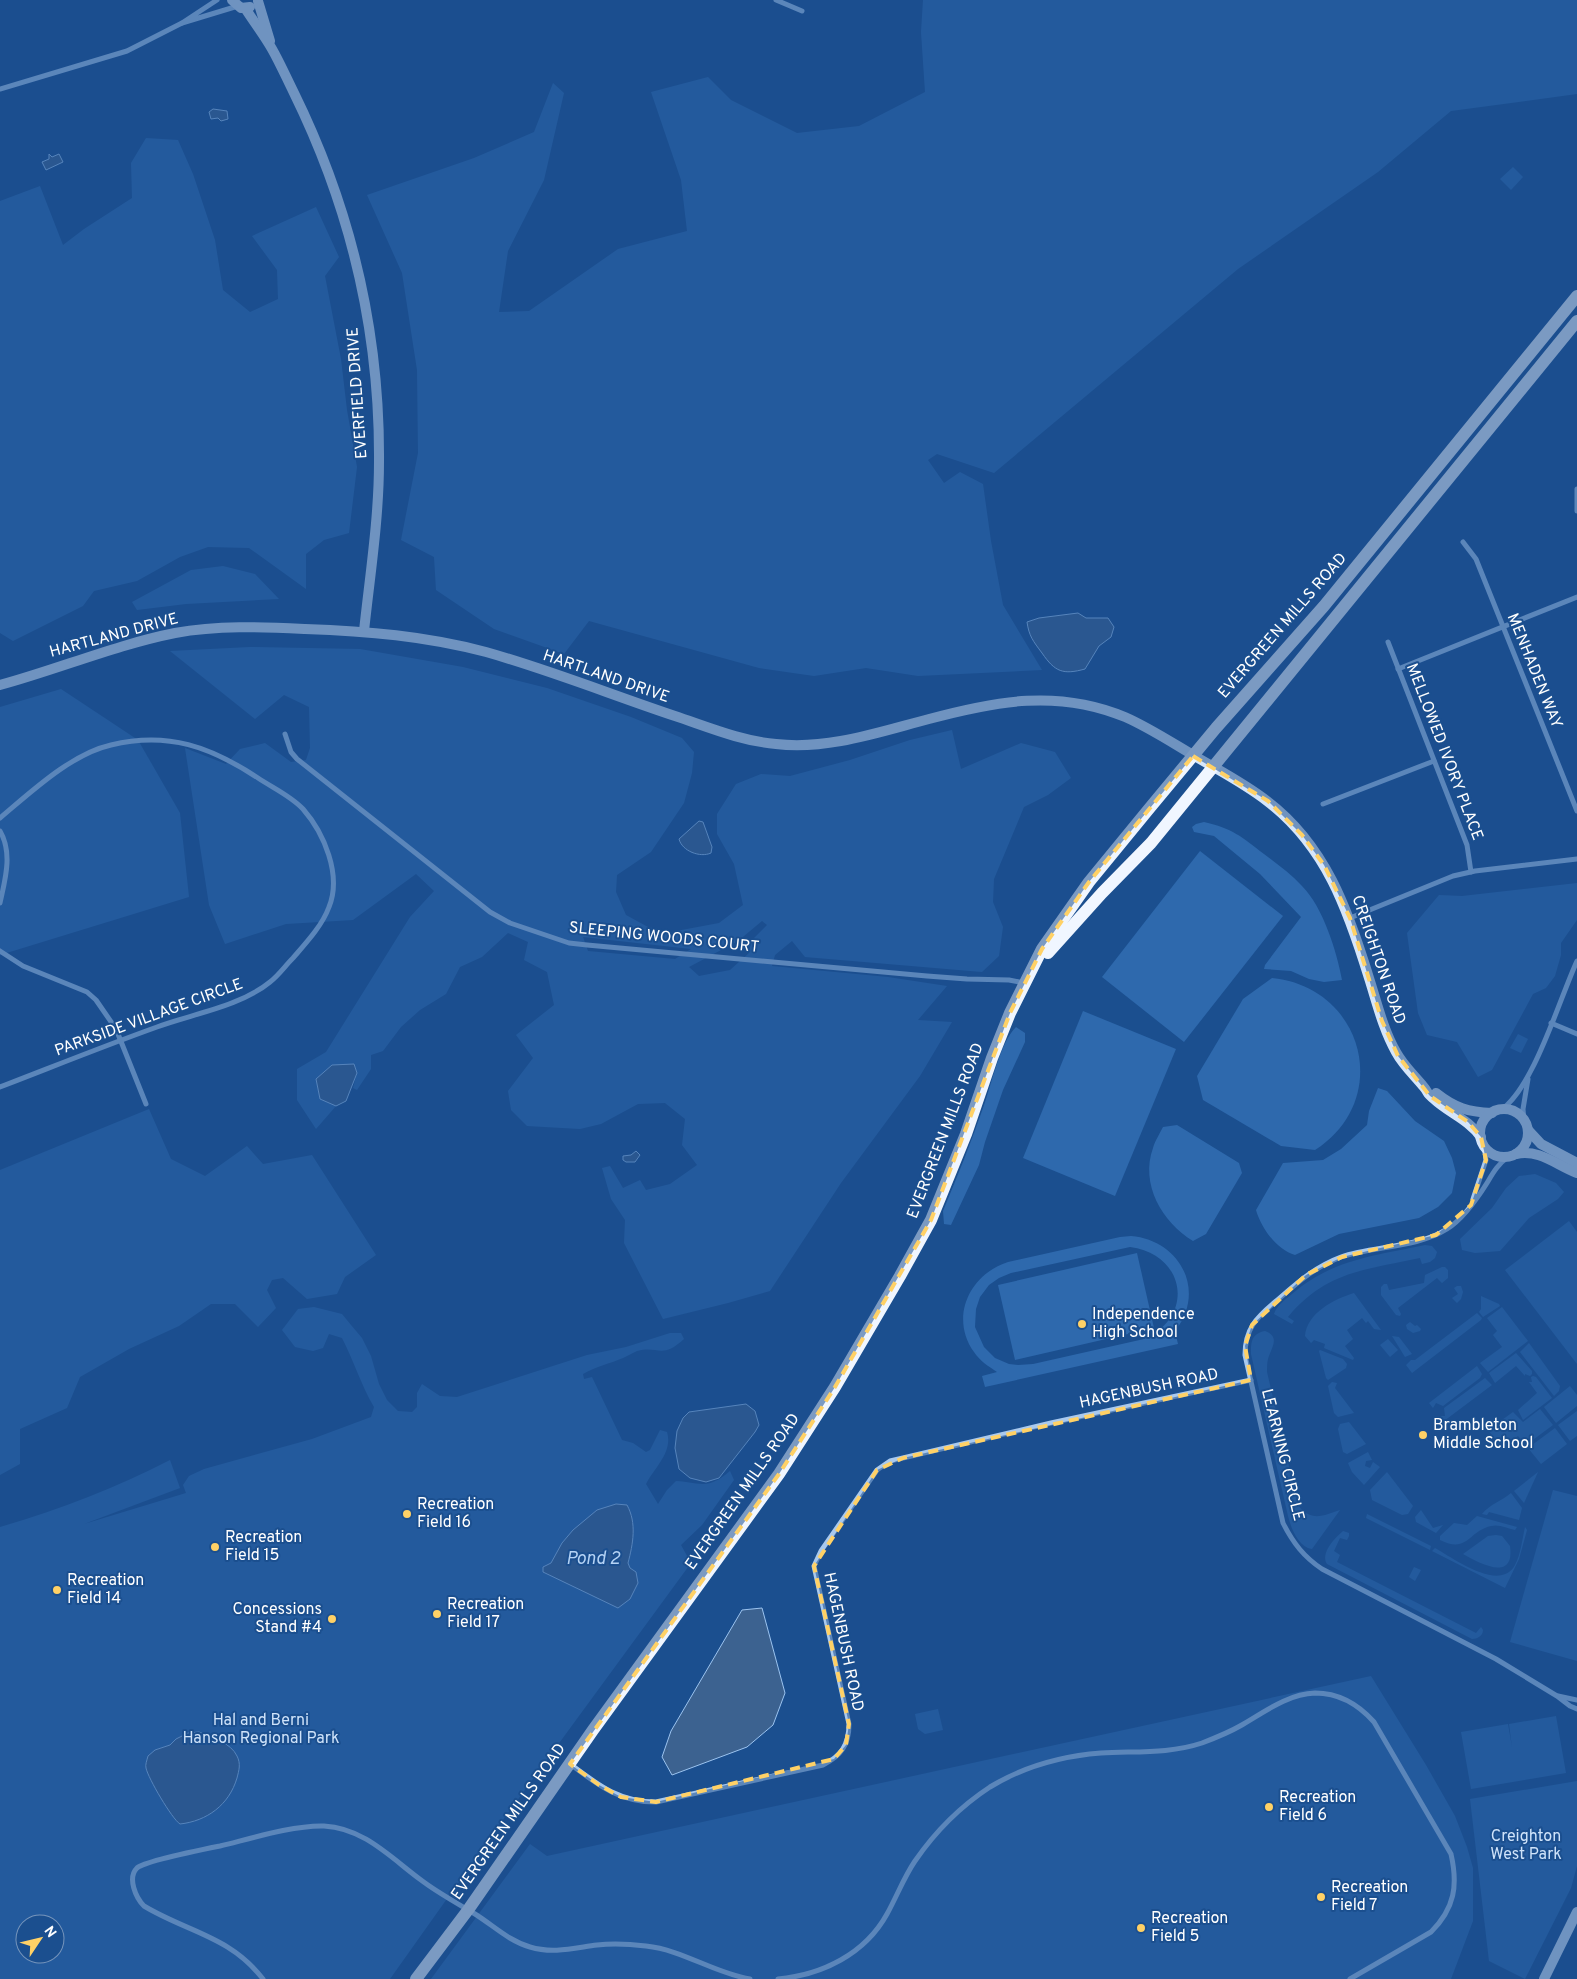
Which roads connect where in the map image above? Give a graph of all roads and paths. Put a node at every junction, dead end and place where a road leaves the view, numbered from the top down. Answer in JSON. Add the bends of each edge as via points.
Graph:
{"nodes":[{"id":1,"x":217,"y":0,"type":"edge"},
{"id":2,"x":258,"y":0,"type":"edge"},
{"id":3,"x":776,"y":0,"type":"edge"},
{"id":4,"x":238,"y":5,"type":"edge"},
{"id":5,"x":802,"y":11,"type":"dead end"},
{"id":6,"x":182,"y":23,"type":"junction"},
{"id":7,"x":272,"y":49,"type":"junction"},
{"id":8,"x":0,"y":89,"type":"edge"},
{"id":9,"x":1577,"y":296,"type":"edge"},
{"id":10,"x":1577,"y":320,"type":"edge"},
{"id":11,"x":1577,"y":489,"type":"edge"},
{"id":12,"x":1577,"y":510,"type":"edge"},
{"id":13,"x":1463,"y":542,"type":"dead end"},
{"id":14,"x":1577,"y":597,"type":"edge"},
{"id":15,"x":1503,"y":627,"type":"junction"},
{"id":16,"x":364,"y":631,"type":"junction"},
{"id":17,"x":1388,"y":642,"type":"dead end"},
{"id":18,"x":1398,"y":669,"type":"junction"},
{"id":19,"x":0,"y":685,"type":"edge"},
{"id":20,"x":285,"y":734,"type":"dead end"},
{"id":21,"x":1193,"y":756,"type":"junction"},
{"id":22,"x":1434,"y":761,"type":"junction"},
{"id":23,"x":1213,"y":767,"type":"junction"},
{"id":24,"x":1324,"y":804,"type":"dead end"},
{"id":25,"x":1577,"y":812,"type":"edge"},
{"id":26,"x":0,"y":818,"type":"edge"},
{"id":27,"x":0,"y":832,"type":"edge"},
{"id":28,"x":1577,"y":859,"type":"edge"},
{"id":29,"x":1471,"y":872,"type":"junction"},
{"id":30,"x":0,"y":903,"type":"edge"},
{"id":31,"x":1350,"y":918,"type":"junction"},
{"id":32,"x":1076,"y":922,"type":"junction"},
{"id":33,"x":0,"y":951,"type":"edge"},
{"id":34,"x":1577,"y":961,"type":"edge"},
{"id":35,"x":1025,"y":983,"type":"junction"},
{"id":36,"x":1551,"y":1023,"type":"junction"},
{"id":37,"x":1577,"y":1034,"type":"edge"},
{"id":38,"x":120,"y":1041,"type":"junction"},
{"id":39,"x":1528,"y":1078,"type":"junction"},
{"id":40,"x":0,"y":1087,"type":"edge"},
{"id":41,"x":1424,"y":1087,"type":"junction"},
{"id":42,"x":146,"y":1104,"type":"dead end"},
{"id":43,"x":1496,"y":1111,"type":"junction"},
{"id":44,"x":1526,"y":1125,"type":"junction"},
{"id":45,"x":1482,"y":1141,"type":"junction"},
{"id":46,"x":1512,"y":1155,"type":"junction"},
{"id":47,"x":1577,"y":1163,"type":"edge"},
{"id":48,"x":1577,"y":1173,"type":"edge"},
{"id":49,"x":1471,"y":1205,"type":"junction"},
{"id":50,"x":1251,"y":1380,"type":"junction"},
{"id":51,"x":1557,"y":1696,"type":"junction"},
{"id":52,"x":1577,"y":1700,"type":"edge"},
{"id":53,"x":1577,"y":1709,"type":"edge"},
{"id":54,"x":570,"y":1764,"type":"junction"},
{"id":55,"x":468,"y":1910,"type":"junction"},
{"id":56,"x":1577,"y":1912,"type":"edge"},
{"id":57,"x":263,"y":1979,"type":"edge"},
{"id":58,"x":416,"y":1979,"type":"edge"},
{"id":59,"x":750,"y":1979,"type":"edge"},
{"id":60,"x":778,"y":1979,"type":"edge"},
{"id":61,"x":1350,"y":1979,"type":"edge"},
{"id":62,"x":1544,"y":1979,"type":"edge"}],
"edges":[{"from":1,"to":6,"type":"street"},
{"from":2,"to":4,"type":"street","via":[[253,6]]},
{"from":2,"to":7,"type":"street","name":"EVERFIELD DRIVE"},
{"from":3,"to":5,"type":"street"},
{"from":4,"to":6,"type":"street"},
{"from":4,"to":7,"type":"street","name":"EVERFIELD DRIVE"},
{"from":6,"to":8,"type":"street","via":[[127,51]]},
{"from":7,"to":16,"type":"street","name":"EVERFIELD DRIVE","via":[[305,115],[337,196],[362,283],[371,336],[379,463]]},
{"from":9,"to":21,"type":"main road","name":"EVERGREEN MILLS ROAD","via":[[1324,606]]},
{"from":10,"to":23,"type":"main road","name":"EVERGREEN MILLS ROAD"},
{"from":11,"to":12,"type":"street"},
{"from":13,"to":15,"type":"street","name":"MENHADEN WAY","via":[[1476,560]]},
{"from":14,"to":15,"type":"street"},
{"from":15,"to":18,"type":"street"},
{"from":15,"to":25,"type":"street","name":"MENHADEN WAY"},
{"from":16,"to":19,"type":"street","name":"HARTLAND DRIVE","via":[[215,627],[180,632],[115,648]]},
{"from":16,"to":21,"type":"street","name":"HARTLAND DRIVE","via":[[426,639],[486,652],[725,733],[772,744],[820,745],[975,706],[1014,700],[1044,700],[1072,702],[1127,718]]},
{"from":17,"to":18,"type":"street","name":"MELLOWED IVORY PLACE"},
{"from":18,"to":22,"type":"street","name":"MELLOWED IVORY PLACE"},
{"from":20,"to":35,"type":"street","name":"SLEEPING WOODS COURT","via":[[297,760],[456,887],[510,923],[552,938],[587,946]]},
{"from":21,"to":23,"type":"street","name":"HARTLAND DRIVE"},
{"from":21,"to":32,"type":"main road","via":[[1190,772],[1100,879]]},
{"from":21,"to":35,"type":"main road","name":"EVERGREEN MILLS ROAD","via":[[1089,882],[1042,949]]},
{"from":22,"to":24,"type":"street"},
{"from":22,"to":29,"type":"street","name":"MELLOWED IVORY PLACE","via":[[1467,845]]},
{"from":23,"to":31,"type":"street","name":"CREIGHTON ROAD","via":[[1245,785],[1286,817],[1324,865]]},
{"from":23,"to":32,"type":"main road","name":"EVERGREEN MILLS ROAD","via":[[1151,842]]},
{"from":26,"to":38,"type":"street","name":"PARKSIDE VILLAGE CIRCLE","via":[[77,759],[95,750],[126,742],[170,740],[206,751],[246,770],[293,800],[320,834],[333,880],[330,906],[316,930],[281,972],[260,989],[236,1000]]},
{"from":27,"to":30,"type":"street","via":[[8,861]]},
{"from":28,"to":29,"type":"street"},
{"from":29,"to":31,"type":"street","via":[[1437,881]]},
{"from":31,"to":41,"type":"street","name":"CREIGHTON ROAD","via":[[1389,1039],[1405,1066]]},
{"from":32,"to":35,"type":"main road","name":"EVERGREEN MILLS ROAD"},
{"from":33,"to":38,"type":"street","via":[[23,966],[91,996],[113,1024]]},
{"from":34,"to":36,"type":"street"},
{"from":35,"to":54,"type":"main road","name":"EVERGREEN MILLS ROAD","via":[[992,1058],[931,1220],[835,1387],[779,1474]]},
{"from":36,"to":37,"type":"street"},
{"from":36,"to":39,"type":"street"},
{"from":38,"to":40,"type":"street","name":"PARKSIDE VILLAGE CIRCLE"},
{"from":38,"to":42,"type":"street"},
{"from":39,"to":43,"type":"street","via":[[1511,1102]]},
{"from":39,"to":44,"type":"street","via":[[1523,1109]]},
{"from":41,"to":43,"type":"street","name":"CREIGHTON ROAD","via":[[1458,1108],[1472,1112]]},
{"from":41,"to":45,"type":"street","name":"CREIGHTON ROAD","via":[[1430,1096],[1468,1122]]},
{"from":43,"to":44,"type":"street","name":"CREIGHTON ROAD","via":[[1514,1112]]},
{"from":43,"to":45,"type":"street","via":[[1483,1123]]},
{"from":44,"to":46,"type":"street","via":[[1526,1144]]},
{"from":44,"to":47,"type":"street","name":"CREIGHTON ROAD","via":[[1541,1144]]},
{"from":45,"to":46,"type":"street","name":"CREIGHTON ROAD","via":[[1494,1155]]},
{"from":45,"to":49,"type":"street","name":"LEARNING CIRCLE","via":[[1486,1160]]},
{"from":46,"to":48,"type":"street","name":"CREIGHTON ROAD","via":[[1536,1154]]},
{"from":46,"to":49,"type":"street","name":"LEARNING CIRCLE","via":[[1494,1170]]},
{"from":49,"to":50,"type":"street","name":"LEARNING CIRCLE","via":[[1449,1228],[1436,1235],[1342,1257],[1306,1275],[1252,1325],[1245,1346]]},
{"from":50,"to":51,"type":"street","name":"LEARNING CIRCLE","via":[[1283,1523],[1306,1558],[1496,1659]]},
{"from":50,"to":54,"type":"street","name":"HAGENBUSH ROAD","via":[[903,1458],[877,1470],[814,1566],[849,1724],[846,1745],[834,1759],[823,1765],[656,1802],[620,1797]]},
{"from":51,"to":52,"type":"street","name":"LEARNING CIRCLE"},
{"from":51,"to":53,"type":"street","name":"LEARNING CIRCLE"},
{"from":54,"to":55,"type":"main road","name":"EVERGREEN MILLS ROAD"},
{"from":55,"to":57,"type":"street","via":[[422,1881],[362,1836],[324,1826],[246,1839],[149,1863],[134,1871],[134,1887],[144,1906],[221,1942]]},
{"from":55,"to":58,"type":"main road","name":"EVERGREEN MILLS ROAD"},
{"from":55,"to":59,"type":"street","via":[[529,1947],[554,1950],[610,1944],[649,1946]]},
{"from":56,"to":62,"type":"street"},
{"from":60,"to":61,"type":"street","via":[[814,1973],[857,1949],[876,1930],[907,1874],[931,1840],[990,1787],[1026,1769],[1069,1758],[1166,1751],[1200,1743],[1227,1733],[1292,1697],[1314,1693],[1345,1699],[1374,1722],[1451,1854],[1454,1869],[1453,1896],[1439,1924],[1431,1932]]}]}
